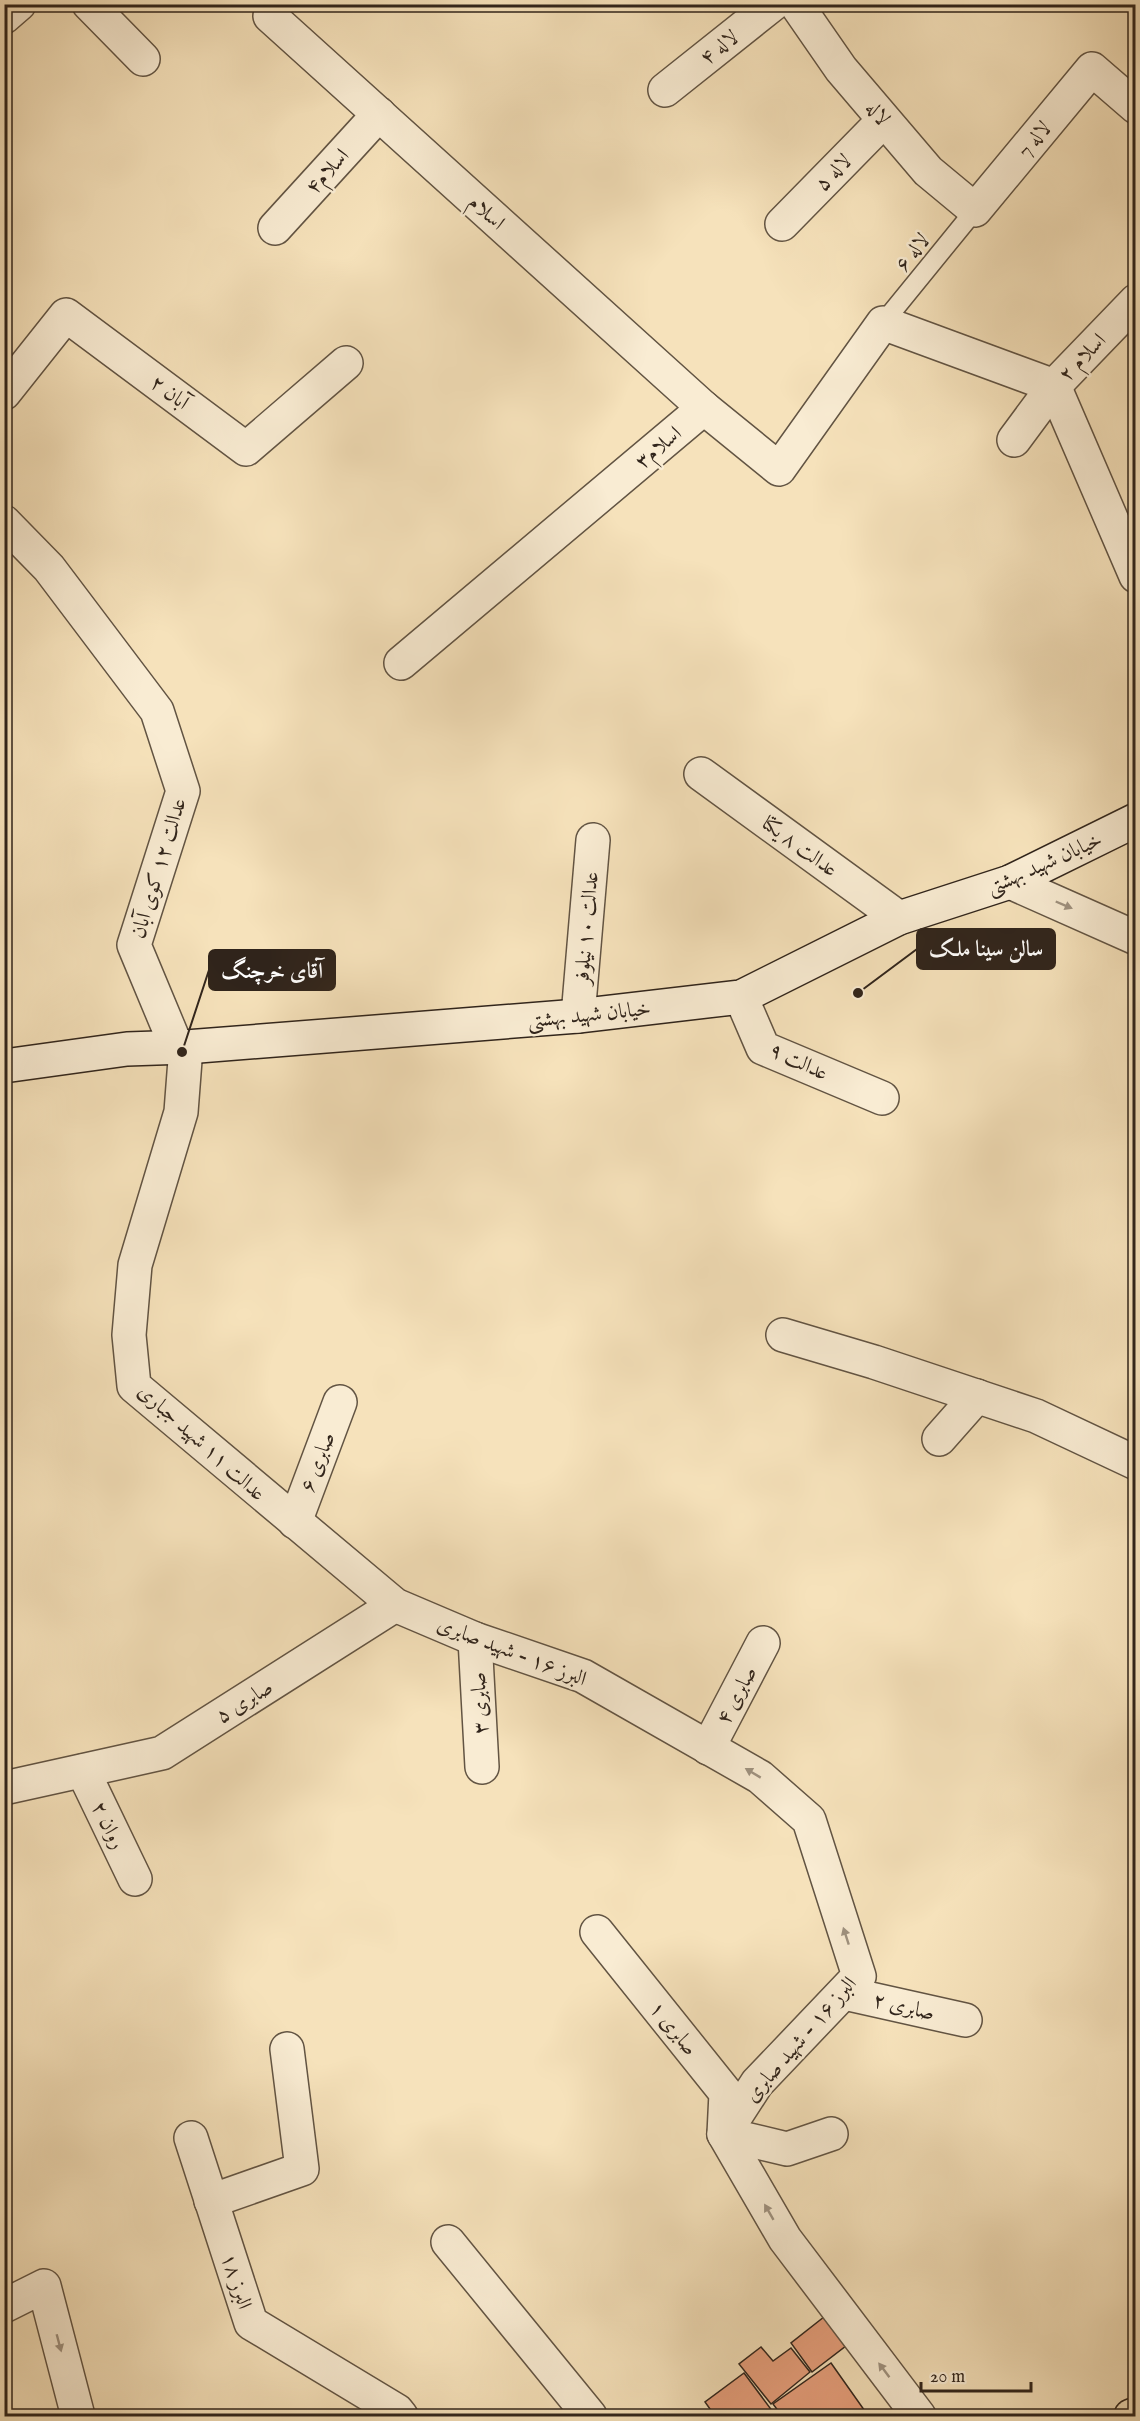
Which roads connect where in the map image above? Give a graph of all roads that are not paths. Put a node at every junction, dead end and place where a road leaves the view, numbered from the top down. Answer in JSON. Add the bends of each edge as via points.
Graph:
{"nodes":[{"id":1,"x":19,"y":4,"type":"edge"},
{"id":2,"x":89,"y":4,"type":"edge"},
{"id":3,"x":773,"y":4,"type":"edge"},
{"id":4,"x":796,"y":4,"type":"edge"},
{"id":5,"x":270,"y":16,"type":"dead end"},
{"id":6,"x":4,"y":17,"type":"edge"},
{"id":7,"x":143,"y":59,"type":"dead end"},
{"id":8,"x":665,"y":90,"type":"dead end"},
{"id":9,"x":1136,"y":108,"type":"edge"},
{"id":10,"x":379,"y":114,"type":"junction"},
{"id":11,"x":884,"y":120,"type":"junction"},
{"id":12,"x":975,"y":210,"type":"junction"},
{"id":13,"x":782,"y":224,"type":"dead end"},
{"id":14,"x":275,"y":228,"type":"dead end"},
{"id":15,"x":1136,"y":301,"type":"edge"},
{"id":16,"x":883,"y":323,"type":"junction"},
{"id":17,"x":346,"y":363,"type":"dead end"},
{"id":18,"x":1054,"y":386,"type":"junction"},
{"id":19,"x":4,"y":393,"type":"edge"},
{"id":20,"x":704,"y":408,"type":"junction"},
{"id":21,"x":1014,"y":440,"type":"dead end"},
{"id":22,"x":4,"y":522,"type":"edge"},
{"id":23,"x":1136,"y":576,"type":"edge"},
{"id":24,"x":401,"y":663,"type":"dead end"},
{"id":25,"x":701,"y":774,"type":"dead end"},
{"id":26,"x":1136,"y":820,"type":"edge"},
{"id":27,"x":593,"y":840,"type":"dead end"},
{"id":28,"x":1010,"y":882,"type":"junction"},
{"id":29,"x":899,"y":918,"type":"junction"},
{"id":30,"x":1136,"y":938,"type":"edge"},
{"id":31,"x":741,"y":997,"type":"junction"},
{"id":32,"x":579,"y":1016,"type":"junction"},
{"id":33,"x":182,"y":1047,"type":"junction"},
{"id":34,"x":4,"y":1066,"type":"edge"},
{"id":35,"x":882,"y":1098,"type":"dead end"},
{"id":36,"x":783,"y":1335,"type":"dead end"},
{"id":37,"x":977,"y":1396,"type":"junction"},
{"id":38,"x":340,"y":1402,"type":"dead end"},
{"id":39,"x":939,"y":1439,"type":"dead end"},
{"id":40,"x":1136,"y":1463,"type":"edge"},
{"id":41,"x":295,"y":1522,"type":"junction"},
{"id":42,"x":395,"y":1605,"type":"junction"},
{"id":43,"x":475,"y":1640,"type":"junction"},
{"id":44,"x":763,"y":1643,"type":"dead end"},
{"id":45,"x":708,"y":1748,"type":"junction"},
{"id":46,"x":482,"y":1767,"type":"dead end"},
{"id":47,"x":83,"y":1771,"type":"junction"},
{"id":48,"x":4,"y":1788,"type":"edge"},
{"id":49,"x":135,"y":1879,"type":"dead end"},
{"id":50,"x":597,"y":1932,"type":"dead end"},
{"id":51,"x":844,"y":1993,"type":"junction"},
{"id":52,"x":965,"y":2020,"type":"dead end"},
{"id":53,"x":287,"y":2049,"type":"dead end"},
{"id":54,"x":724,"y":2134,"type":"junction"},
{"id":55,"x":831,"y":2134,"type":"dead end"},
{"id":56,"x":191,"y":2138,"type":"dead end"},
{"id":57,"x":211,"y":2201,"type":"junction"},
{"id":58,"x":448,"y":2242,"type":"dead end"},
{"id":59,"x":4,"y":2306,"type":"edge"},
{"id":60,"x":1136,"y":2414,"type":"edge"},
{"id":61,"x":78,"y":2416,"type":"edge"},
{"id":62,"x":401,"y":2416,"type":"edge"},
{"id":63,"x":590,"y":2416,"type":"edge"},
{"id":64,"x":919,"y":2416,"type":"edge"},
{"id":65,"x":1131,"y":2416,"type":"edge"}],
"edges":[{"from":1,"to":6,"type":"street"},
{"from":2,"to":7,"type":"street"},
{"from":3,"to":8,"type":"street","name":"لاله ۴"},
{"from":4,"to":11,"type":"street","name":"لاله","via":[[841,69]]},
{"from":5,"to":10,"type":"street","name":"اسلام"},
{"from":9,"to":12,"type":"street","name":"لاله 7","via":[[1092,69]]},
{"from":10,"to":14,"type":"street","name":"اسلام۴"},
{"from":10,"to":20,"type":"street","name":"اسلام"},
{"from":11,"to":12,"type":"street","name":"لاله","via":[[928,171]]},
{"from":11,"to":13,"type":"street","name":"لاله ۵"},
{"from":12,"to":16,"type":"lane","name":"لاله ۶"},
{"from":15,"to":18,"type":"street","name":"اسلام ۲"},
{"from":16,"to":18,"type":"street"},
{"from":16,"to":20,"type":"street","via":[[779,469]]},
{"from":17,"to":19,"type":"street","name":"آبان ۲","via":[[246,449],[66,315]]},
{"from":18,"to":21,"type":"street","name":"اسلام ۲"},
{"from":18,"to":23,"type":"street"},
{"from":20,"to":24,"type":"street","name":"اسلام۳"},
{"from":22,"to":33,"type":"street","name":"عدالت ۱۲ کوی آبان","via":[[49,567],[157,711],[183,791],[134,945]]},
{"from":25,"to":29,"type":"street","name":"عدالت ۸ یکتا"},
{"from":26,"to":28,"type":"street","name":"خیابان شهید بهشتی"},
{"from":27,"to":32,"type":"street","name":"عدالت ۱۰ نیلوفر"},
{"from":28,"to":29,"type":"street","name":"خیابان شهید بهشتی"},
{"from":28,"to":30,"type":"street","one_way":true},
{"from":29,"to":31,"type":"street","name":"خیابان شهید بهشتی"},
{"from":31,"to":32,"type":"street","name":"خیابان شهید بهشتی"},
{"from":31,"to":35,"type":"street","name":"عدالت ۹","via":[[763,1048]]},
{"from":32,"to":33,"type":"street","name":"خیابان شهید بهشتی"},
{"from":33,"to":34,"type":"street","name":"خیابان شهید بهشتی","via":[[127,1049]]},
{"from":33,"to":41,"type":"street","name":"عدالت ۱۱ شهید جباری","via":[[181,1112],[135,1265],[129,1335],[135,1386]]},
{"from":36,"to":37,"type":"street"},
{"from":37,"to":39,"type":"street"},
{"from":37,"to":40,"type":"street","via":[[1036,1416]]},
{"from":38,"to":41,"type":"street","name":"صابری ۶"},
{"from":41,"to":42,"type":"street","name":"عدالت ۱۱ شهید جباری"},
{"from":42,"to":43,"type":"street","name":"البرز ۱۶ - شهید صابری"},
{"from":42,"to":47,"type":"street","name":"صابری ۵","via":[[162,1754]]},
{"from":43,"to":45,"type":"street","name":"البرز ۱۶ - شهید صابری","via":[[583,1676]]},
{"from":43,"to":46,"type":"street","name":"صابری ۳"},
{"from":44,"to":45,"type":"street","name":"صابری ۴"},
{"from":51,"to":45,"type":"street","name":"البرز ۱۶ - شهید صابری","one_way":true,"via":[[859,1977],[809,1820],[760,1777]]},
{"from":47,"to":48,"type":"street","name":"صابری ۵"},
{"from":47,"to":49,"type":"street","name":"روان ۲"},
{"from":50,"to":54,"type":"street","name":"صابری ۱","via":[[726,2093]]},
{"from":51,"to":52,"type":"street","name":"صابری ۲"},
{"from":51,"to":54,"type":"street","name":"البرز ۱۶ - شهید صابری","via":[[757,2083]]},
{"from":53,"to":57,"type":"street","via":[[302,2169]]},
{"from":54,"to":55,"type":"street","via":[[787,2149]]},
{"from":64,"to":54,"type":"street","one_way":true,"via":[[785,2239]]},
{"from":56,"to":57,"type":"street","name":"البرز ۱۸"},
{"from":57,"to":62,"type":"street","name":"البرز ۱۸","via":[[251,2324]]},
{"from":58,"to":63,"type":"street"},
{"from":59,"to":61,"type":"street","one_way":true,"via":[[44,2286]]},
{"from":60,"to":65,"type":"main road"}]}
